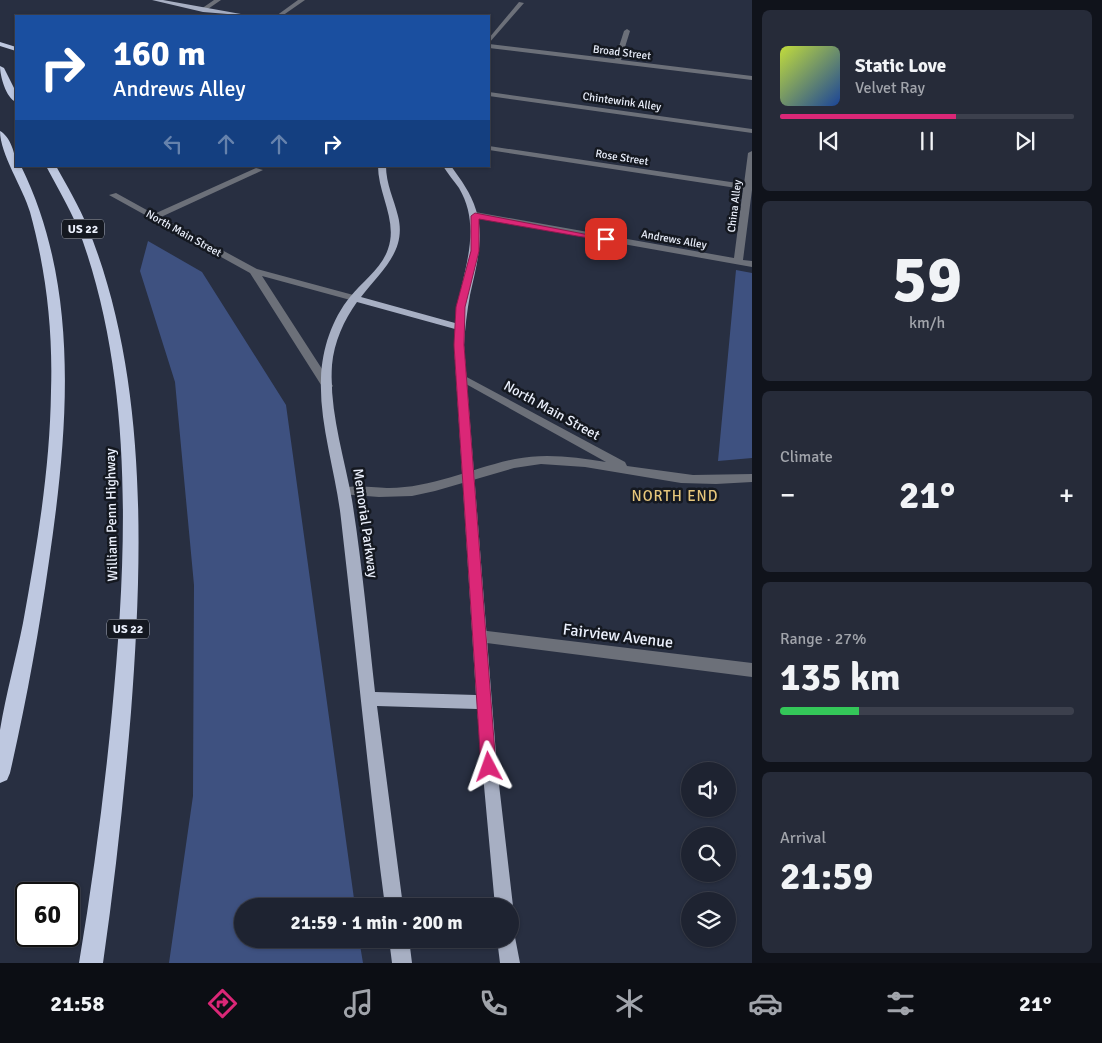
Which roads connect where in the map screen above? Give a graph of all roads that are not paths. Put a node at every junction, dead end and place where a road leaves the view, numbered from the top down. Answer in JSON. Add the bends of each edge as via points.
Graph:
{"nodes":[{"id":1,"x":155,"y":0,"type":"edge"},
{"id":2,"x":218,"y":0,"type":"edge"},
{"id":3,"x":302,"y":0,"type":"edge"},
{"id":4,"x":521,"y":3,"type":"dead end"},
{"id":5,"x":203,"y":10,"type":"junction"},
{"id":6,"x":241,"y":15,"type":"edge"},
{"id":7,"x":280,"y":15,"type":"edge"},
{"id":8,"x":627,"y":31,"type":"dead end"},
{"id":9,"x":490,"y":40,"type":"edge"},
{"id":10,"x":0,"y":44,"type":"edge"},
{"id":11,"x":490,"y":46,"type":"edge"},
{"id":12,"x":15,"y":49,"type":"edge"},
{"id":13,"x":618,"y":62,"type":"junction"},
{"id":14,"x":0,"y":68,"type":"edge"},
{"id":15,"x":752,"y":78,"type":"edge"},
{"id":16,"x":490,"y":94,"type":"edge"},
{"id":17,"x":15,"y":98,"type":"edge"},
{"id":18,"x":752,"y":131,"type":"edge"},
{"id":19,"x":0,"y":134,"type":"edge"},
{"id":20,"x":490,"y":148,"type":"edge"},
{"id":21,"x":752,"y":153,"type":"edge"},
{"id":22,"x":15,"y":165,"type":"edge"},
{"id":23,"x":16,"y":167,"type":"edge"},
{"id":24,"x":52,"y":167,"type":"edge"},
{"id":25,"x":382,"y":167,"type":"edge"},
{"id":26,"x":448,"y":167,"type":"edge"},
{"id":27,"x":259,"y":170,"type":"dead end"},
{"id":28,"x":750,"y":188,"type":"edge"},
{"id":29,"x":113,"y":195,"type":"dead end"},
{"id":30,"x":475,"y":216,"type":"junction"},
{"id":31,"x":154,"y":217,"type":"junction"},
{"id":32,"x":738,"y":262,"type":"junction"},
{"id":33,"x":752,"y":264,"type":"edge"},
{"id":34,"x":254,"y":271,"type":"junction"},
{"id":35,"x":354,"y":298,"type":"junction"},
{"id":36,"x":459,"y":326,"type":"junction"},
{"id":37,"x":461,"y":377,"type":"junction"},
{"id":38,"x":327,"y":386,"type":"junction"},
{"id":39,"x":628,"y":469,"type":"junction"},
{"id":40,"x":468,"y":477,"type":"junction"},
{"id":41,"x":752,"y":478,"type":"edge"},
{"id":42,"x":344,"y":491,"type":"junction"},
{"id":43,"x":479,"y":636,"type":"junction"},
{"id":44,"x":752,"y":670,"type":"edge"},
{"id":45,"x":370,"y":699,"type":"junction"},
{"id":46,"x":484,"y":702,"type":"junction"},
{"id":47,"x":0,"y":773,"type":"edge"},
{"id":48,"x":393,"y":898,"type":"edge"},
{"id":49,"x":503,"y":898,"type":"edge"},
{"id":50,"x":400,"y":948,"type":"edge"},
{"id":51,"x":508,"y":948,"type":"edge"},
{"id":52,"x":91,"y":963,"type":"edge"},
{"id":53,"x":402,"y":963,"type":"edge"},
{"id":54,"x":510,"y":963,"type":"edge"}],
"edges":[{"from":1,"to":5,"type":"main road"},
{"from":2,"to":5,"type":"street"},
{"from":3,"to":7,"type":"street"},
{"from":4,"to":9,"type":"street"},
{"from":5,"to":6,"type":"main road"},
{"from":8,"to":13,"type":"street"},
{"from":10,"to":12,"type":"highway"},
{"from":11,"to":13,"type":"street","name":"Broad Street"},
{"from":13,"to":15,"type":"street","name":"Broad Street"},
{"from":14,"to":17,"type":"highway"},
{"from":16,"to":18,"type":"street","name":"Chintewink Alley"},
{"from":19,"to":22,"type":"highway","number":"US 22"},
{"from":20,"to":28,"type":"street","name":"Rose Street"},
{"from":21,"to":28,"type":"street","name":"China Alley"},
{"from":23,"to":47,"type":"highway","number":"US 22","via":[[29,194],[41,233],[55,316],[57,430],[46,535],[25,658]]},
{"from":24,"to":52,"type":"highway","name":"William Penn Highway","number":"US 22","via":[[87,238],[104,296],[120,373],[131,504],[132,554],[125,680],[108,846]]},
{"from":25,"to":35,"type":"main road","name":"Memorial Parkway","via":[[396,223],[393,248],[383,265]]},
{"from":26,"to":30,"type":"main road","via":[[467,194]]},
{"from":27,"to":31,"type":"street"},
{"from":28,"to":32,"type":"street","name":"China Alley"},
{"from":29,"to":31,"type":"street","name":"North Main Street"},
{"from":30,"to":32,"type":"street","name":"Andrews Alley"},
{"from":30,"to":36,"type":"main road","via":[[475,251]]},
{"from":31,"to":34,"type":"street","name":"North Main Street"},
{"from":32,"to":33,"type":"street","name":"Andrews Alley"},
{"from":34,"to":35,"type":"street","name":"North Main Street"},
{"from":34,"to":38,"type":"street"},
{"from":35,"to":36,"type":"main road"},
{"from":35,"to":38,"type":"main road","name":"Memorial Parkway","via":[[335,328],[327,364]]},
{"from":36,"to":37,"type":"main road"},
{"from":37,"to":39,"type":"street","name":"North Main Street"},
{"from":37,"to":40,"type":"main road"},
{"from":38,"to":42,"type":"main road","name":"Memorial Parkway"},
{"from":39,"to":40,"type":"street","name":"North Main Street","via":[[544,460],[511,464]]},
{"from":39,"to":41,"type":"street","name":"North Main Street","via":[[687,479]]},
{"from":40,"to":42,"type":"street","name":"North Main Street","via":[[410,492]]},
{"from":40,"to":43,"type":"main road"},
{"from":42,"to":45,"type":"main road","name":"Memorial Parkway"},
{"from":43,"to":44,"type":"street","name":"Fairview Avenue"},
{"from":43,"to":46,"type":"main road"},
{"from":45,"to":46,"type":"main road"},
{"from":45,"to":48,"type":"main road","name":"Memorial Parkway"},
{"from":46,"to":49,"type":"main road"},
{"from":50,"to":53,"type":"main road"},
{"from":51,"to":54,"type":"main road"}]}
